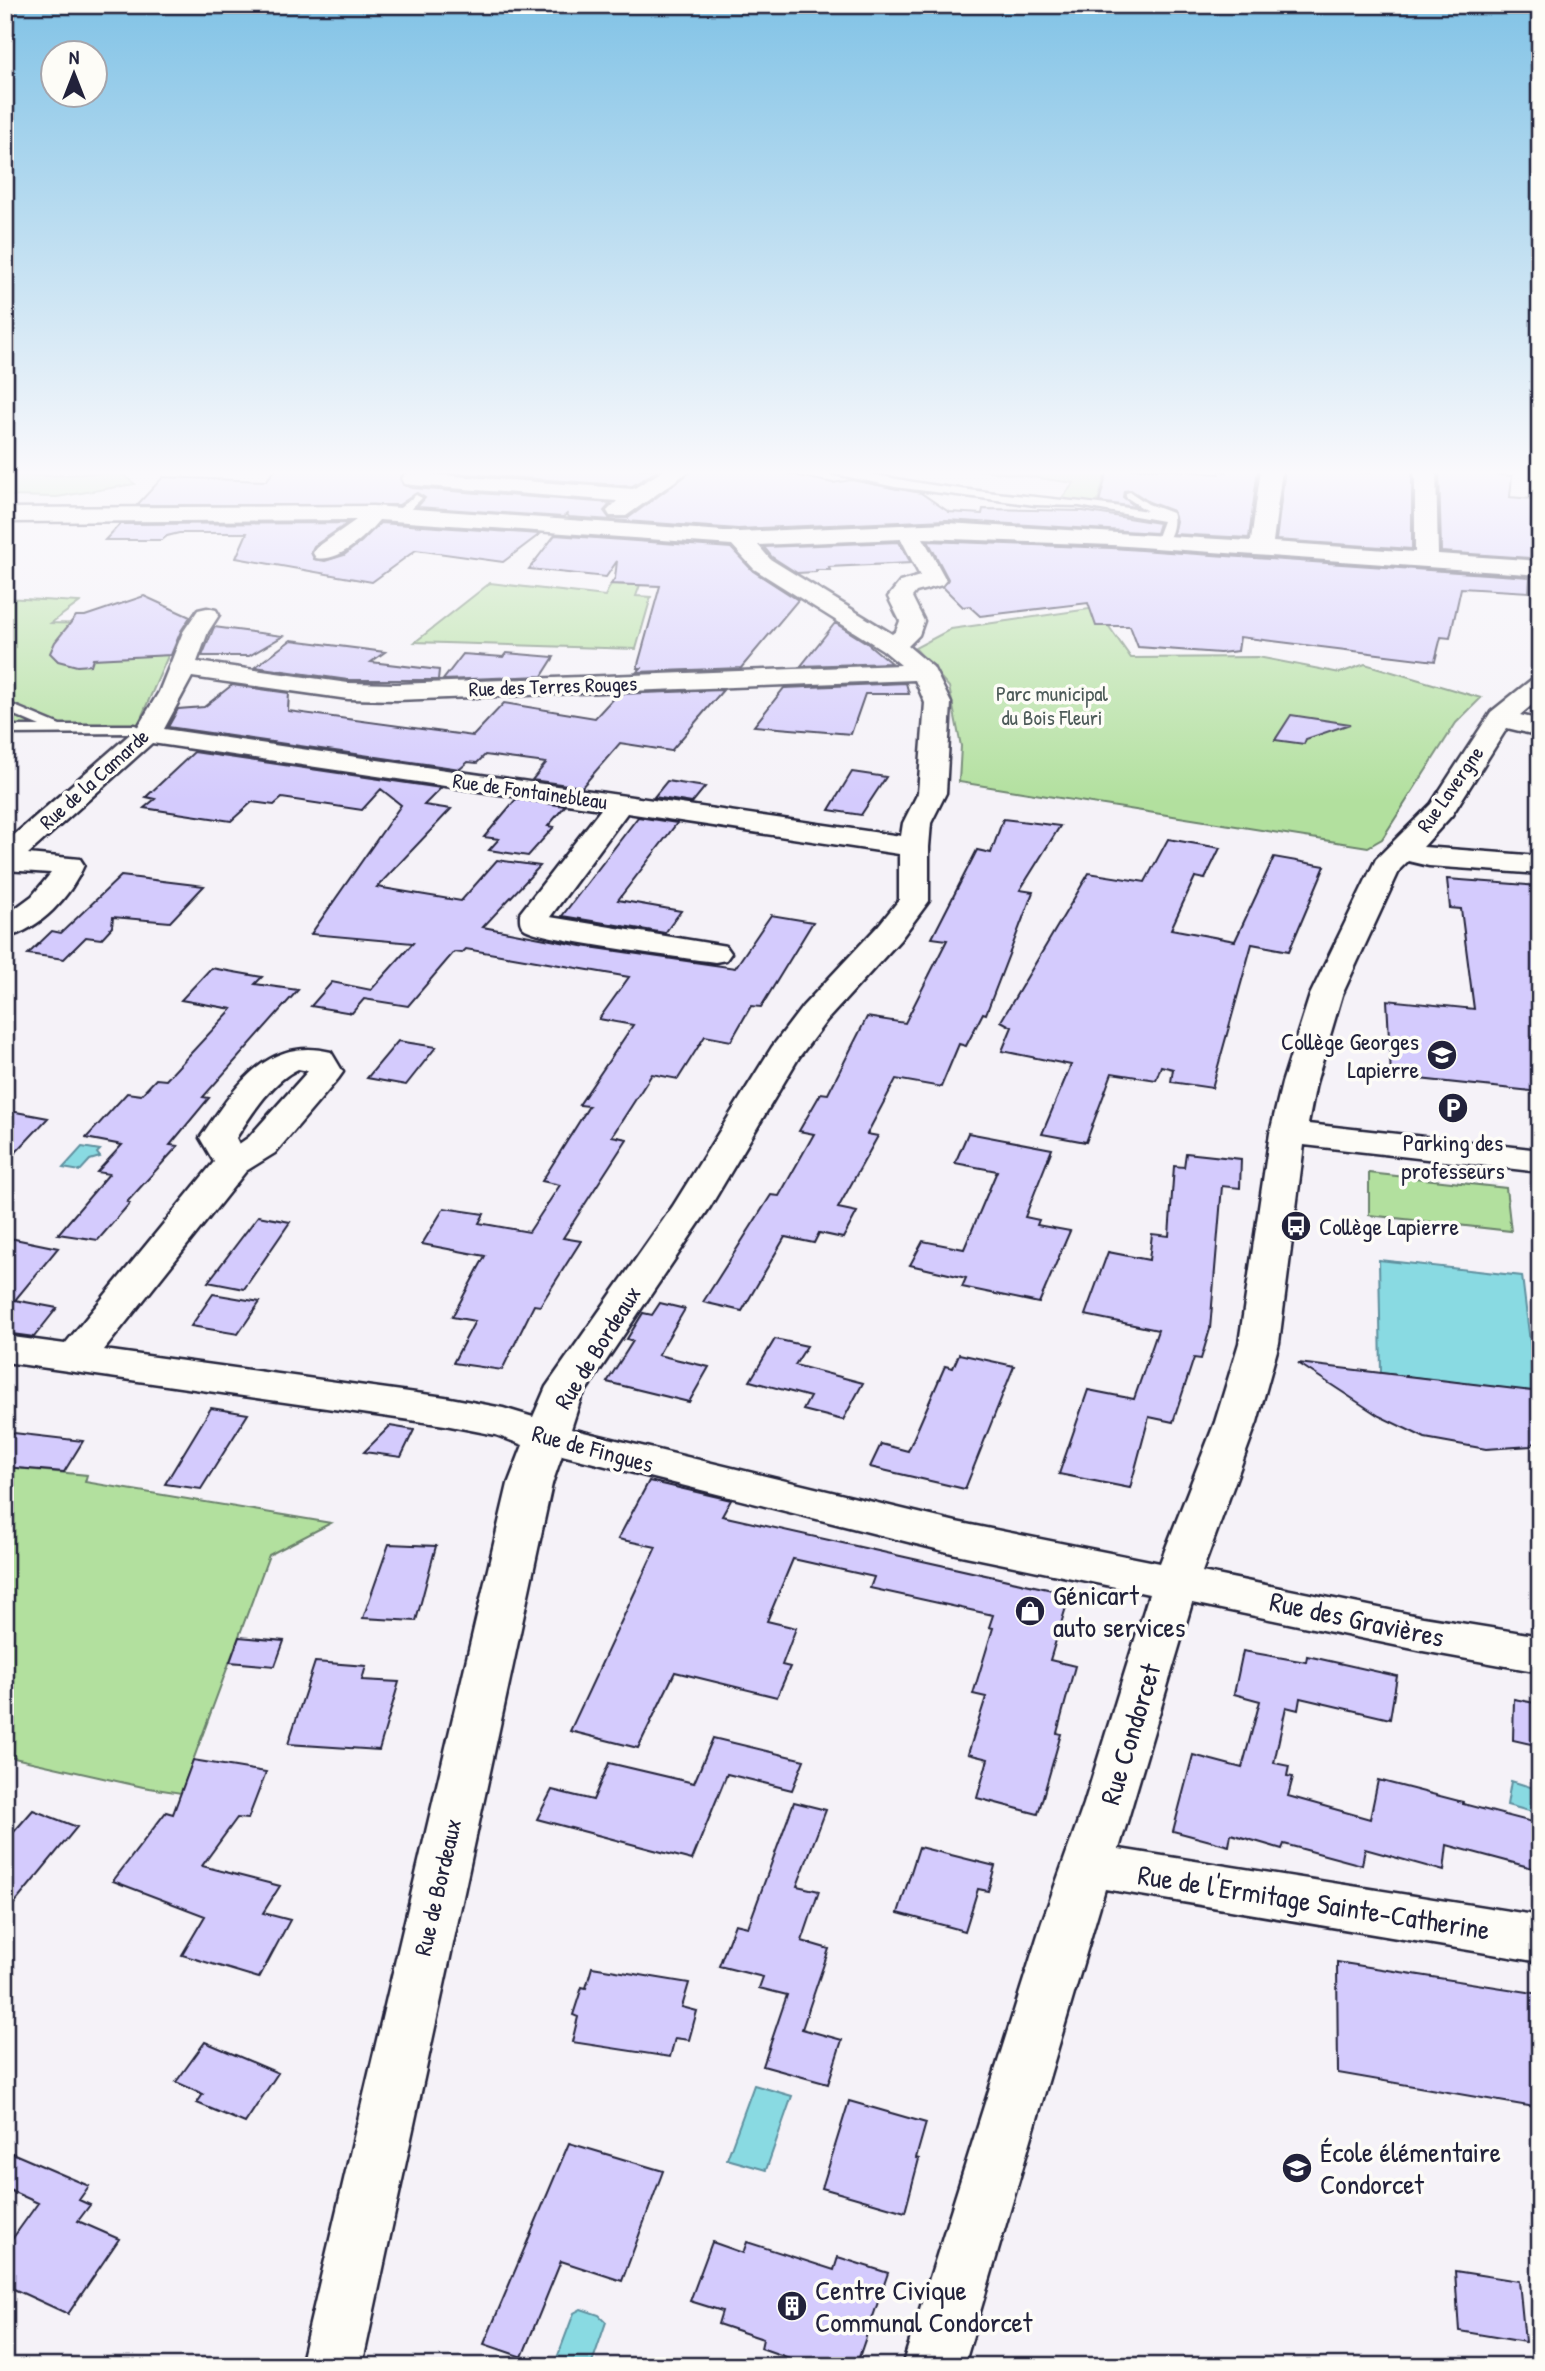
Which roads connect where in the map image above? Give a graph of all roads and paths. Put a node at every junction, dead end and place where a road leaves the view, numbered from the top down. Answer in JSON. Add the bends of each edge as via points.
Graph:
{"nodes":[{"id":1,"x":787,"y":580,"type":"edge"},
{"id":2,"x":934,"y":580,"type":"edge"},
{"id":3,"x":207,"y":615,"type":"dead end"},
{"id":4,"x":892,"y":645,"type":"junction"},
{"id":5,"x":183,"y":667,"type":"junction"},
{"id":6,"x":924,"y":672,"type":"junction"},
{"id":7,"x":1540,"y":685,"type":"edge"},
{"id":8,"x":5,"y":706,"type":"edge"},
{"id":9,"x":1500,"y":718,"type":"junction"},
{"id":10,"x":1540,"y":728,"type":"edge"},
{"id":11,"x":5,"y":730,"type":"edge"},
{"id":12,"x":74,"y":731,"type":"junction"},
{"id":13,"x":146,"y":734,"type":"junction"},
{"id":14,"x":620,"y":804,"type":"junction"},
{"id":15,"x":914,"y":847,"type":"junction"},
{"id":16,"x":1402,"y":851,"type":"junction"},
{"id":17,"x":5,"y":860,"type":"edge"},
{"id":18,"x":1540,"y":865,"type":"edge"},
{"id":19,"x":1369,"y":899,"type":"joint"},
{"id":20,"x":5,"y":929,"type":"edge"},
{"id":21,"x":715,"y":953,"type":"dead end"},
{"id":22,"x":1288,"y":1133,"type":"junction"},
{"id":23,"x":1540,"y":1161,"type":"edge"},
{"id":24,"x":233,"y":1163,"type":"dead end"},
{"id":25,"x":5,"y":1349,"type":"edge"},
{"id":26,"x":75,"y":1359,"type":"junction"},
{"id":27,"x":545,"y":1437,"type":"junction"},
{"id":28,"x":1175,"y":1582,"type":"junction"},
{"id":29,"x":1540,"y":1654,"type":"edge"},
{"id":30,"x":1088,"y":1865,"type":"junction"},
{"id":31,"x":1540,"y":1939,"type":"edge"},
{"id":32,"x":331,"y":2366,"type":"edge"},
{"id":33,"x":933,"y":2366,"type":"edge"}],
"edges":[{"from":1,"to":4,"type":"street","name":"Rue de Bordeaux"},
{"from":2,"to":4,"type":"street","via":[[908,587],[900,597],[912,621],[907,635]]},
{"from":3,"to":5,"type":"street","name":"Rue de la Camarde","via":[[197,627]]},
{"from":4,"to":6,"type":"street","name":"Rue de Bordeaux"},
{"from":5,"to":6,"type":"street","name":"Rue des Terres Rouges","via":[[348,691],[396,692]]},
{"from":5,"to":13,"type":"street","name":"Rue de la Camarde"},
{"from":6,"to":15,"type":"street","name":"Rue de Bordeaux","via":[[938,703],[932,793],[917,823]]},
{"from":7,"to":9,"type":"street","name":"Rue Lavergne"},
{"from":8,"to":12,"type":"lane"},
{"from":9,"to":10,"type":"street"},
{"from":9,"to":16,"type":"street","name":"Rue Lavergne","via":[[1442,809]]},
{"from":11,"to":12,"type":"lane"},
{"from":12,"to":13,"type":"lane","via":[[135,729]]},
{"from":13,"to":14,"type":"street","name":"Rue de Fontainebleau"},
{"from":13,"to":17,"type":"street","name":"Rue de la Camarde"},
{"from":14,"to":15,"type":"street","name":"Rue de Fontainebleau"},
{"from":14,"to":21,"type":"street","via":[[535,914],[535,922]]},
{"from":15,"to":27,"type":"street","name":"Rue de Bordeaux","via":[[914,901],[784,1054],[691,1207],[561,1397]]},
{"from":16,"to":18,"type":"street"},
{"from":16,"to":19,"type":"street","name":"Rue Lavergne","via":[[1387,865]]},
{"from":17,"to":20,"type":"street","via":[[69,865],[62,884],[39,908]]},
{"from":19,"to":22,"type":"street","name":"Rue Condorcet","via":[[1326,995],[1298,1083]]},
{"from":22,"to":23,"type":"street"},
{"from":22,"to":28,"type":"street","name":"Rue Condorcet","via":[[1259,1343],[1236,1422]]},
{"from":24,"to":26,"type":"street"},
{"from":25,"to":26,"type":"street","name":"Rue de Fingues"},
{"from":26,"to":27,"type":"street","name":"Rue de Fingues","via":[[445,1411],[503,1422]]},
{"from":27,"to":28,"type":"street","name":"Rue de Fingues","via":[[956,1538]]},
{"from":27,"to":32,"type":"street","name":"Rue de Bordeaux","via":[[454,1810]]},
{"from":28,"to":29,"type":"street","name":"Rue des Gravières"},
{"from":28,"to":30,"type":"street","name":"Rue Condorcet"},
{"from":30,"to":31,"type":"street","name":"Rue de l'Ermitage Sainte-Catherine"},
{"from":30,"to":33,"type":"street","name":"Rue Condorcet"}]}
